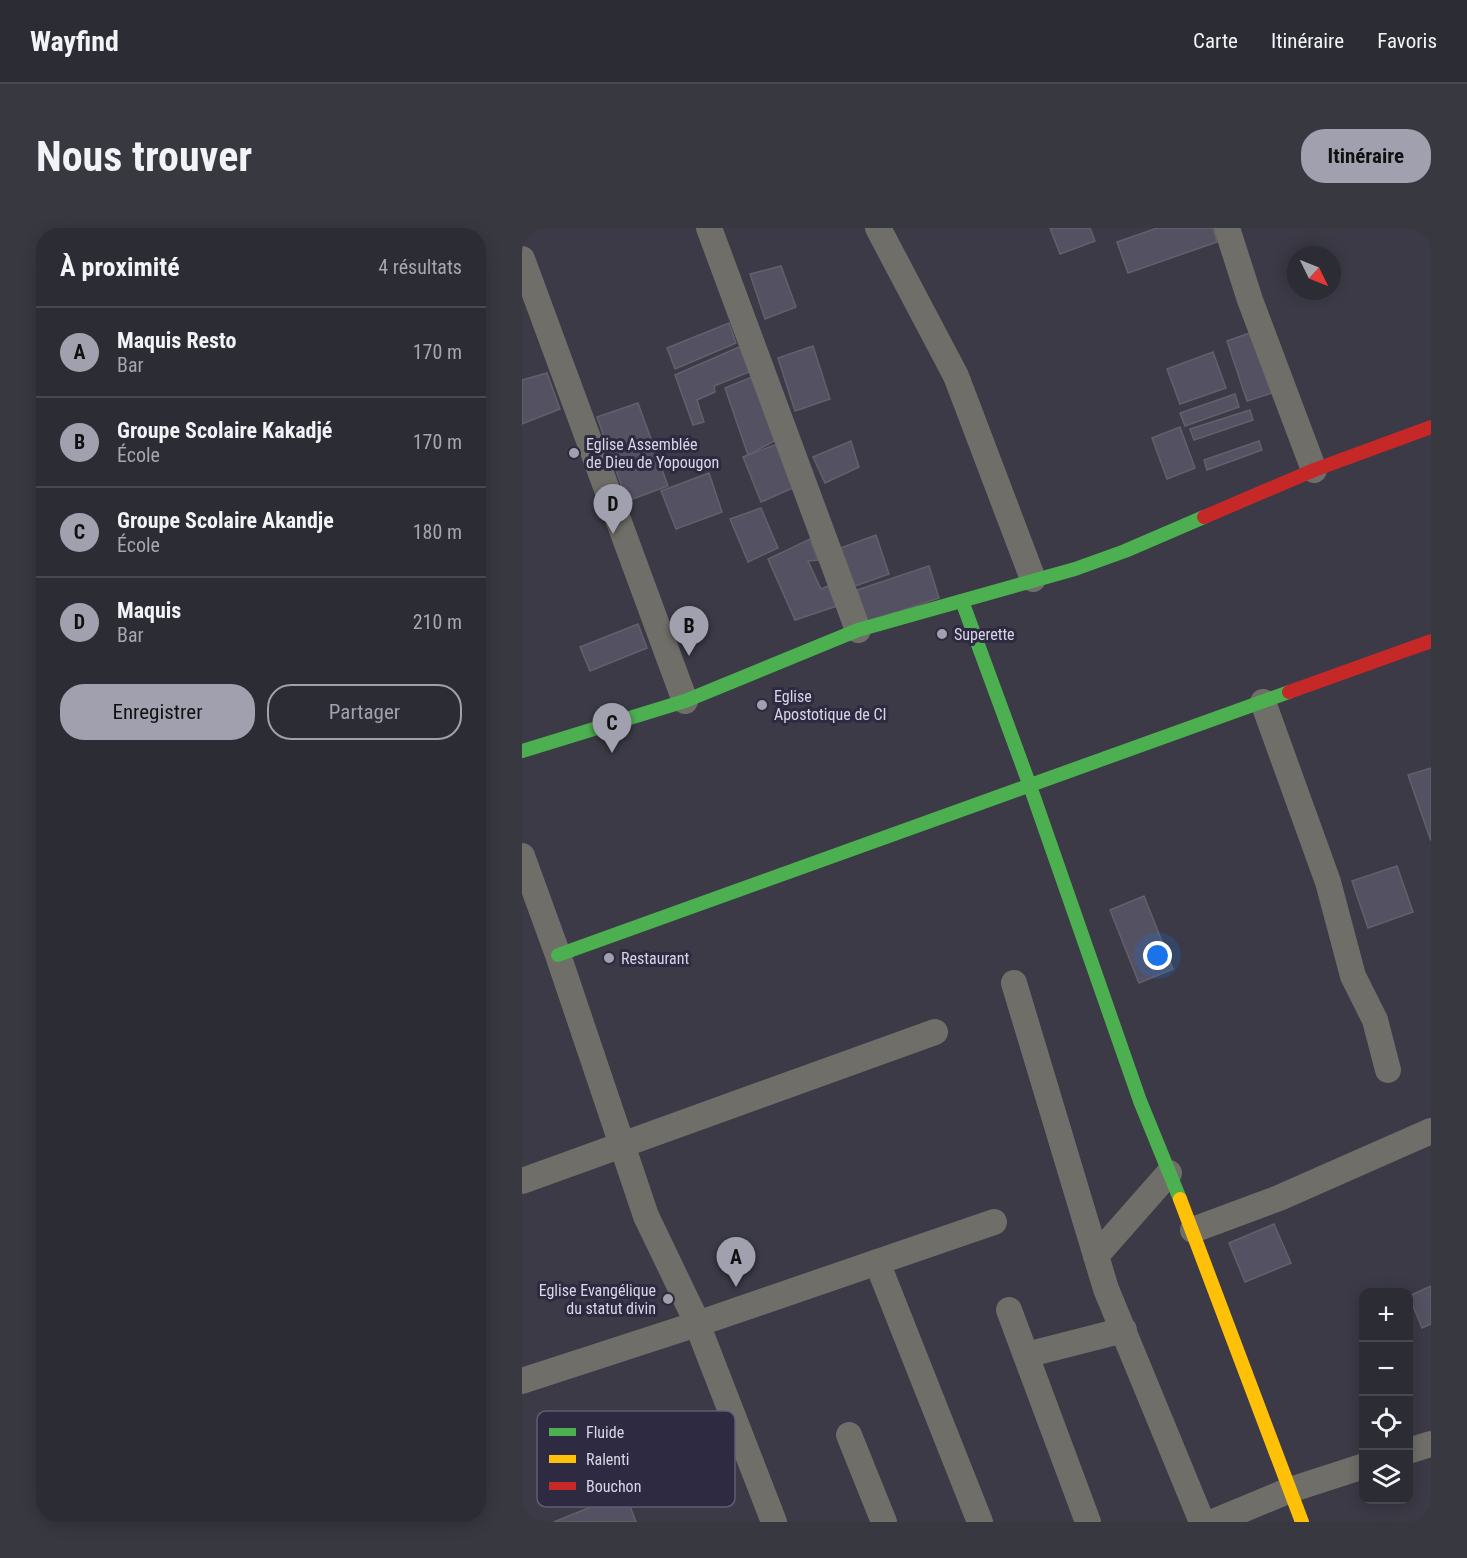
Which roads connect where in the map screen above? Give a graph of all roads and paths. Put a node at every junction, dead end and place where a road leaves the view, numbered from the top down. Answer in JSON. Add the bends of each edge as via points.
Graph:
{"nodes":[{"id":1,"x":709,"y":228,"type":"edge"},
{"id":2,"x":878,"y":228,"type":"edge"},
{"id":3,"x":1227,"y":228,"type":"edge"},
{"id":4,"x":522,"y":259,"type":"edge"},
{"id":5,"x":1431,"y":427,"type":"edge"},
{"id":6,"x":1314,"y":470,"type":"junction"},
{"id":7,"x":1033,"y":579,"type":"junction"},
{"id":8,"x":962,"y":601,"type":"junction"},
{"id":9,"x":858,"y":630,"type":"junction"},
{"id":10,"x":1431,"y":641,"type":"edge"},
{"id":11,"x":685,"y":701,"type":"junction"},
{"id":12,"x":1263,"y":702,"type":"junction"},
{"id":13,"x":522,"y":751,"type":"edge"},
{"id":14,"x":1030,"y":786,"type":"junction"},
{"id":15,"x":522,"y":856,"type":"edge"},
{"id":16,"x":558,"y":954,"type":"junction"},
{"id":17,"x":1014,"y":983,"type":"dead end"},
{"id":18,"x":935,"y":1032,"type":"dead end"},
{"id":19,"x":1388,"y":1070,"type":"dead end"},
{"id":20,"x":1431,"y":1131,"type":"edge"},
{"id":21,"x":622,"y":1146,"type":"junction"},
{"id":22,"x":1169,"y":1173,"type":"junction"},
{"id":23,"x":522,"y":1181,"type":"edge"},
{"id":24,"x":994,"y":1222,"type":"dead end"},
{"id":25,"x":1193,"y":1230,"type":"junction"},
{"id":26,"x":1096,"y":1256,"type":"junction"},
{"id":27,"x":877,"y":1262,"type":"junction"},
{"id":28,"x":1009,"y":1310,"type":"dead end"},
{"id":29,"x":697,"y":1324,"type":"junction"},
{"id":30,"x":1124,"y":1330,"type":"junction"},
{"id":31,"x":1026,"y":1356,"type":"junction"},
{"id":32,"x":522,"y":1381,"type":"edge"},
{"id":33,"x":731,"y":1411,"type":"edge"},
{"id":34,"x":735,"y":1422,"type":"edge"},
{"id":35,"x":849,"y":1435,"type":"dead end"},
{"id":36,"x":1431,"y":1444,"type":"edge"},
{"id":37,"x":1411,"y":1450,"type":"edge"},
{"id":38,"x":1359,"y":1468,"type":"edge"},
{"id":39,"x":1290,"y":1490,"type":"junction"},
{"id":40,"x":774,"y":1522,"type":"edge"},
{"id":41,"x":884,"y":1522,"type":"edge"},
{"id":42,"x":980,"y":1522,"type":"edge"},
{"id":43,"x":1088,"y":1522,"type":"edge"},
{"id":44,"x":1202,"y":1522,"type":"edge"},
{"id":45,"x":1213,"y":1522,"type":"edge"},
{"id":46,"x":1302,"y":1522,"type":"edge"}],
"edges":[{"from":1,"to":9,"type":"street"},
{"from":2,"to":7,"type":"street","via":[[956,376]]},
{"from":3,"to":6,"type":"street"},
{"from":4,"to":11,"type":"street"},
{"from":5,"to":6,"type":"street"},
{"from":6,"to":7,"type":"street","via":[[1125,551]]},
{"from":7,"to":8,"type":"street"},
{"from":8,"to":9,"type":"street"},
{"from":8,"to":14,"type":"street"},
{"from":9,"to":11,"type":"street"},
{"from":10,"to":12,"type":"street"},
{"from":11,"to":13,"type":"street"},
{"from":12,"to":14,"type":"street"},
{"from":12,"to":19,"type":"street","via":[[1328,882],[1353,976],[1375,1020]]},
{"from":14,"to":16,"type":"street"},
{"from":14,"to":22,"type":"street"},
{"from":15,"to":16,"type":"street"},
{"from":16,"to":21,"type":"street"},
{"from":17,"to":26,"type":"street"},
{"from":18,"to":21,"type":"street"},
{"from":20,"to":25,"type":"street","via":[[1279,1198]]},
{"from":21,"to":23,"type":"street"},
{"from":21,"to":29,"type":"street","via":[[646,1216]]},
{"from":22,"to":25,"type":"street"},
{"from":22,"to":26,"type":"street"},
{"from":24,"to":27,"type":"street"},
{"from":25,"to":39,"type":"street"},
{"from":26,"to":30,"type":"street"},
{"from":27,"to":29,"type":"street"},
{"from":27,"to":42,"type":"street"},
{"from":28,"to":31,"type":"street"},
{"from":29,"to":32,"type":"street"},
{"from":29,"to":33,"type":"street"},
{"from":30,"to":31,"type":"street"},
{"from":30,"to":44,"type":"street"},
{"from":31,"to":43,"type":"street"},
{"from":34,"to":40,"type":"street"},
{"from":35,"to":41,"type":"street"},
{"from":36,"to":37,"type":"street"},
{"from":38,"to":39,"type":"street"},
{"from":39,"to":45,"type":"street"},
{"from":39,"to":46,"type":"street"}]}
